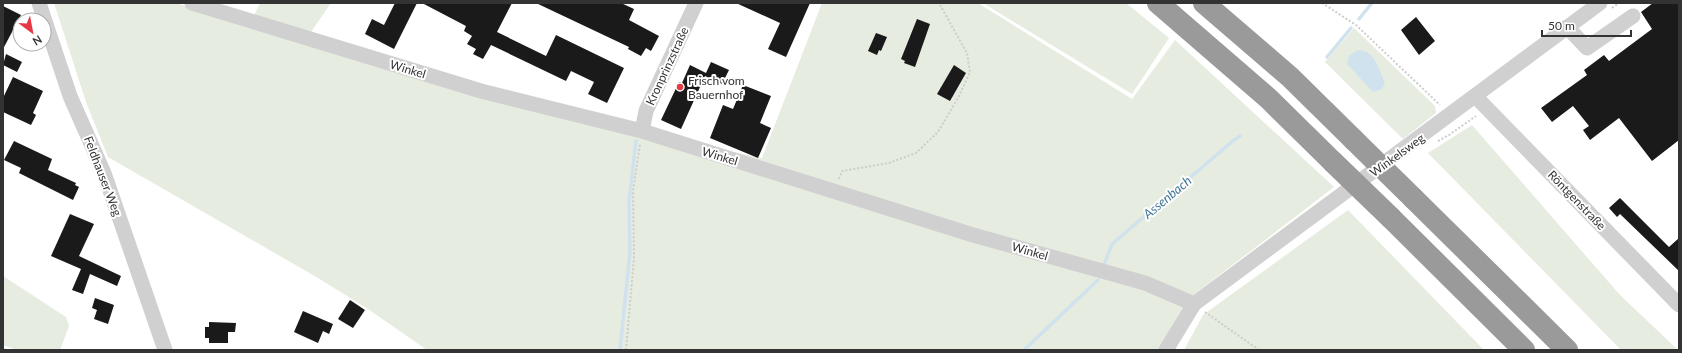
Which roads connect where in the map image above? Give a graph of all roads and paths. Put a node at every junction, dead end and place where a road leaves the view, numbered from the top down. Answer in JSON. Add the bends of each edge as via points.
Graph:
{"nodes":[{"id":1,"x":39,"y":3,"type":"edge"},
{"id":2,"x":192,"y":3,"type":"edge"},
{"id":3,"x":696,"y":3,"type":"edge"},
{"id":4,"x":1158,"y":3,"type":"edge"},
{"id":5,"x":1204,"y":3,"type":"edge"},
{"id":6,"x":1322,"y":3,"type":"edge"},
{"id":7,"x":1600,"y":3,"type":"edge"},
{"id":8,"x":940,"y":5,"type":"dead end"},
{"id":9,"x":1633,"y":16,"type":"dead end"},
{"id":10,"x":1567,"y":27,"type":"junction"},
{"id":11,"x":1476,"y":96,"type":"junction"},
{"id":12,"x":1451,"y":115,"type":"junction"},
{"id":13,"x":642,"y":131,"type":"junction"},
{"id":14,"x":834,"y":191,"type":"junction"},
{"id":15,"x":1194,"y":304,"type":"junction"},
{"id":16,"x":1679,"y":305,"type":"edge"},
{"id":17,"x":165,"y":350,"type":"edge"},
{"id":18,"x":626,"y":350,"type":"edge"},
{"id":19,"x":1166,"y":350,"type":"edge"},
{"id":20,"x":1259,"y":350,"type":"edge"},
{"id":21,"x":1524,"y":350,"type":"edge"},
{"id":22,"x":1567,"y":350,"type":"edge"}],
"edges":[{"from":1,"to":17,"type":"street","name":"Feldhauser Weg","via":[[70,96],[104,173]]},
{"from":2,"to":13,"type":"street","name":"Winkel","via":[[481,91]]},
{"from":3,"to":13,"type":"street","name":"Kronprinzstraße","via":[[646,111]]},
{"from":4,"to":21,"type":"highway","bridge":true,"via":[[1269,99]]},
{"from":5,"to":22,"type":"highway","bridge":true,"via":[[1290,77]]},
{"from":6,"to":12,"type":"path","via":[[1356,25]]},
{"from":7,"to":10,"type":"street","name":"Winkelsweg"},
{"from":8,"to":14,"type":"path","via":[[967,53],[970,72],[959,96],[938,132],[916,153],[890,164],[842,171]]},
{"from":9,"to":10,"type":"street","via":[[1587,48]]},
{"from":10,"to":11,"type":"street","name":"Winkelsweg"},
{"from":11,"to":12,"type":"street","name":"Winkelsweg"},
{"from":11,"to":16,"type":"street","name":"Röntgenstraße"},
{"from":12,"to":15,"type":"street","name":"Winkelsweg"},
{"from":13,"to":14,"type":"street","name":"Winkel"},
{"from":13,"to":18,"type":"path","via":[[633,191],[634,258]]},
{"from":14,"to":15,"type":"street","name":"Winkel","via":[[973,235],[1145,283]]},
{"from":15,"to":19,"type":"street"},
{"from":15,"to":20,"type":"path"}]}
